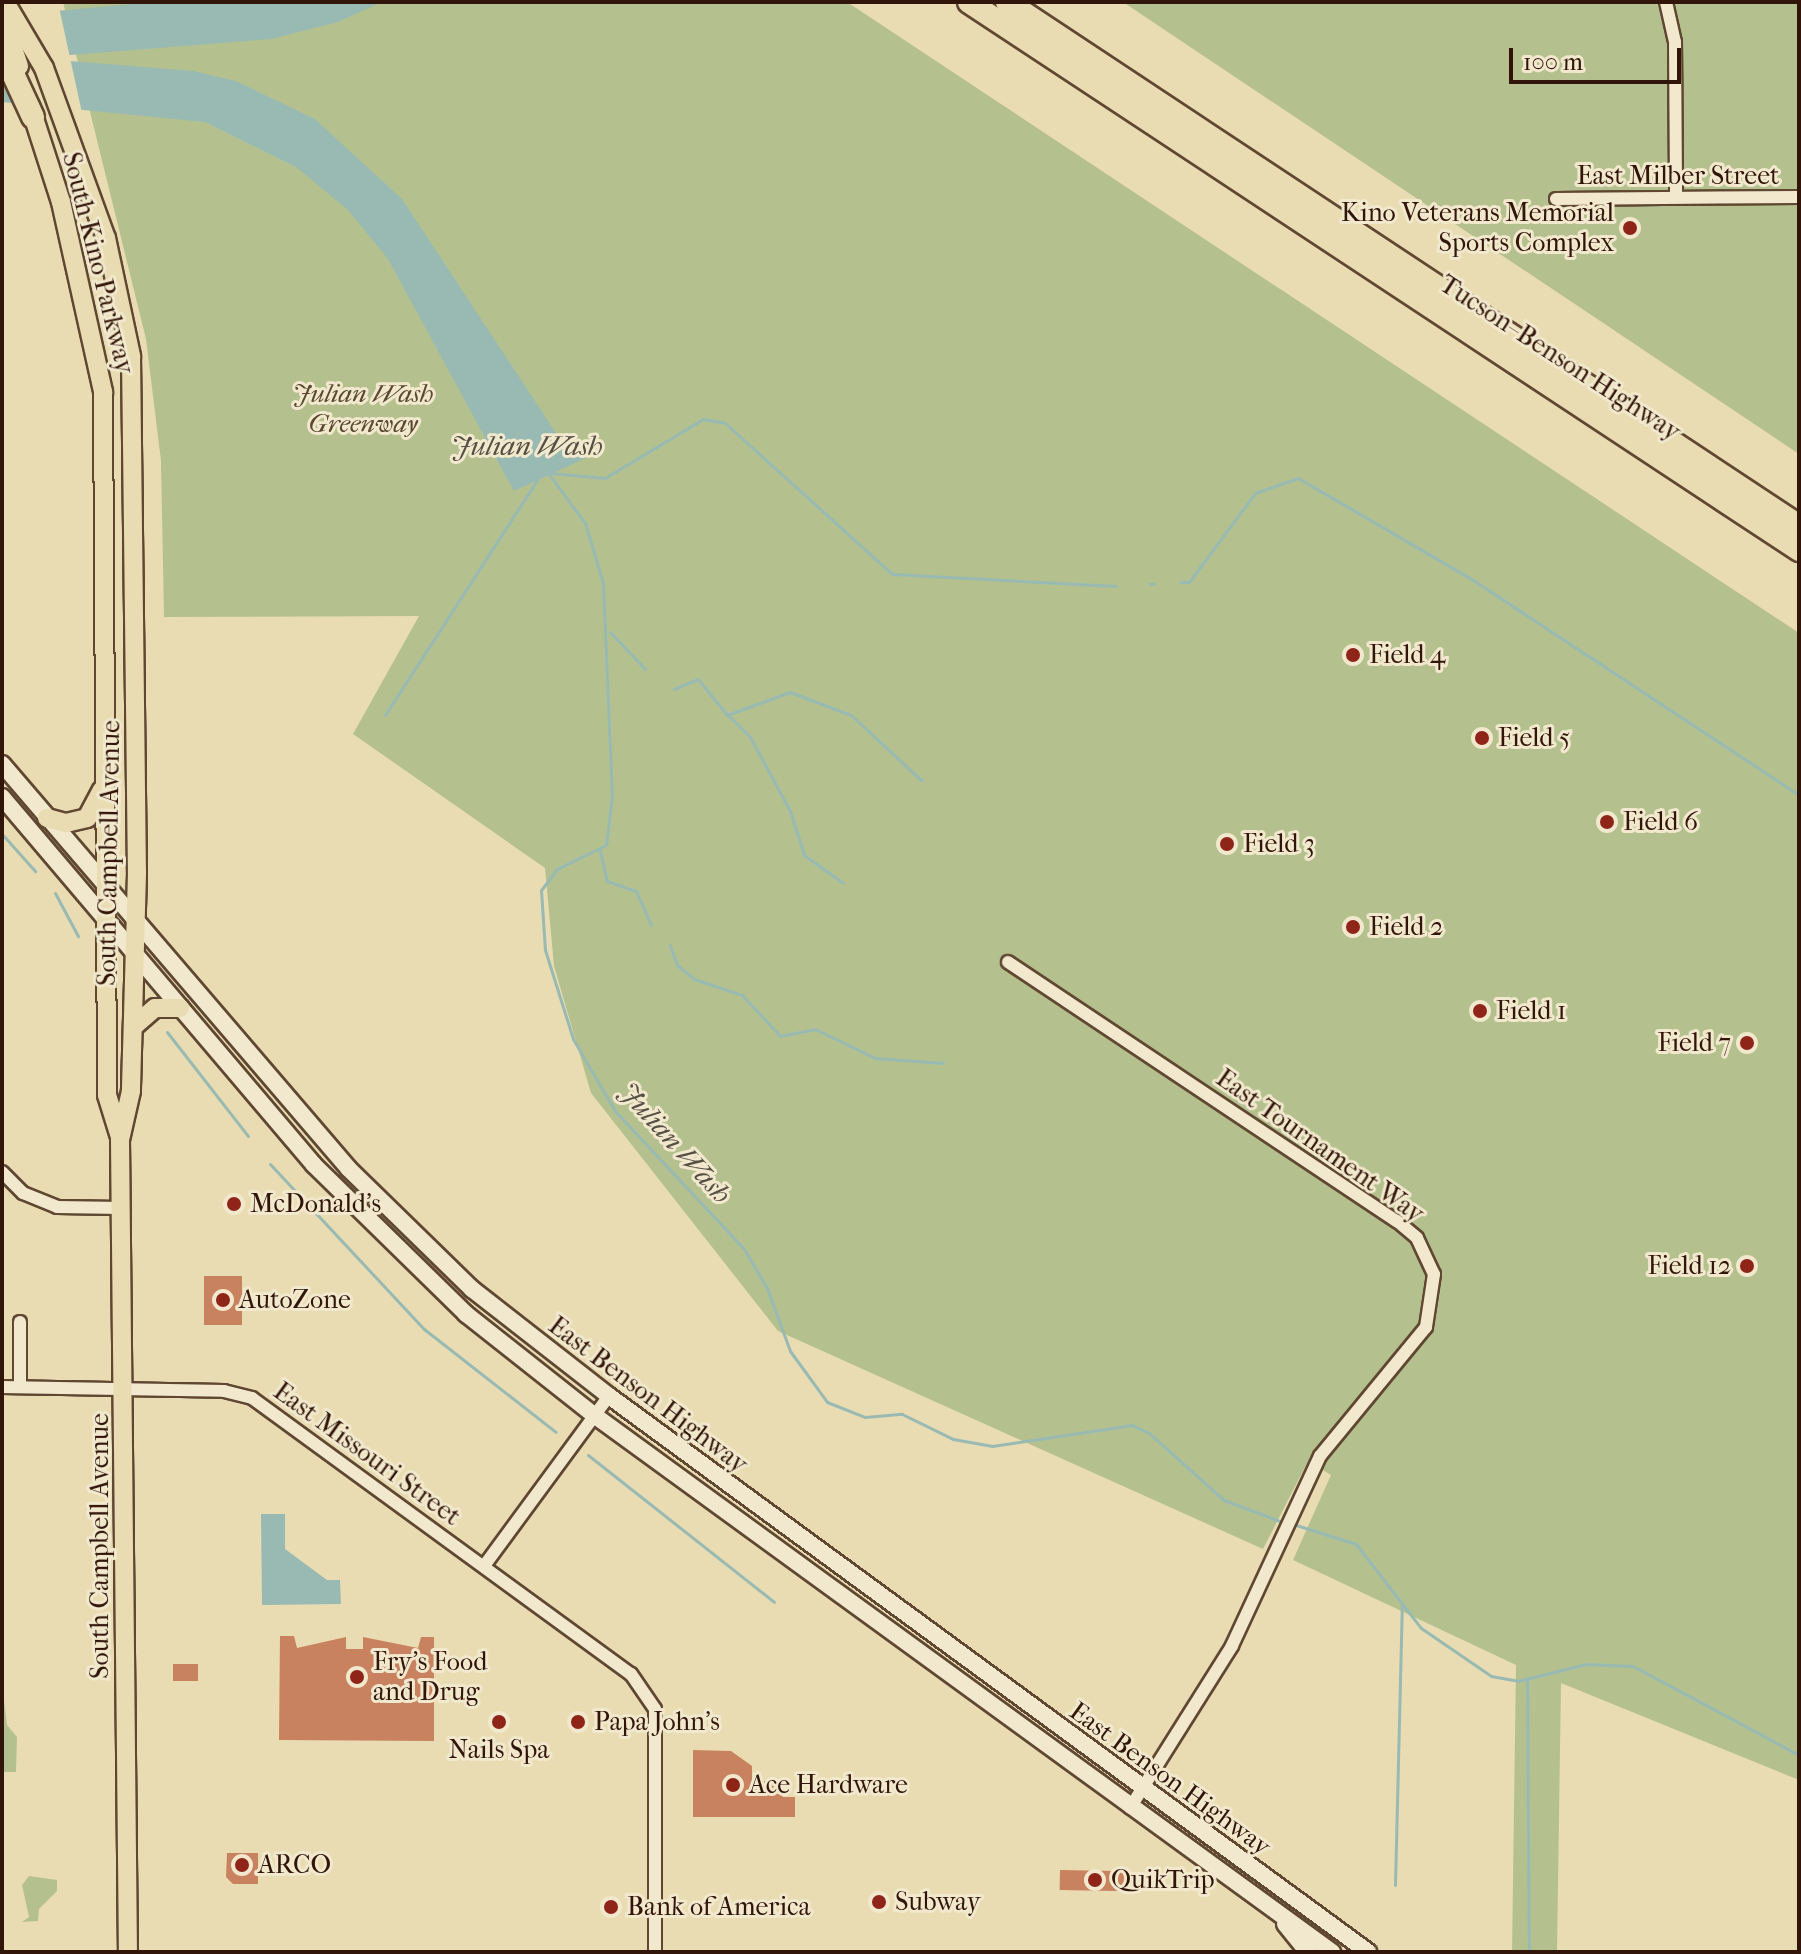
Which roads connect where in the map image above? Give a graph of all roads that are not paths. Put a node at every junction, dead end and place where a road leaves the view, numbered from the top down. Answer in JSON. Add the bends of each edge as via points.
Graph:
{"nodes":[{"id":1,"x":969,"y":2,"type":"edge"},
{"id":2,"x":1007,"y":2,"type":"edge"},
{"id":3,"x":1666,"y":2,"type":"edge"},
{"id":4,"x":5,"y":8,"type":"edge"},
{"id":5,"x":2,"y":50,"type":"edge"},
{"id":6,"x":33,"y":117,"type":"junction"},
{"id":7,"x":1676,"y":197,"type":"junction"},
{"id":8,"x":1799,"y":197,"type":"edge"},
{"id":9,"x":1556,"y":199,"type":"dead end"},
{"id":10,"x":1799,"y":526,"type":"edge"},
{"id":11,"x":1799,"y":550,"type":"edge"},
{"id":12,"x":137,"y":566,"type":"joint"},
{"id":13,"x":106,"y":567,"type":"joint"},
{"id":14,"x":2,"y":764,"type":"edge"},
{"id":15,"x":106,"y":776,"type":"junction"},
{"id":16,"x":2,"y":797,"type":"edge"},
{"id":17,"x":47,"y":818,"type":"junction"},
{"id":18,"x":107,"y":887,"type":"junction"},
{"id":19,"x":135,"y":921,"type":"junction"},
{"id":20,"x":107,"y":922,"type":"junction"},
{"id":21,"x":134,"y":953,"type":"junction"},
{"id":22,"x":1008,"y":962,"type":"dead end"},
{"id":23,"x":180,"y":1008,"type":"junction"},
{"id":24,"x":133,"y":1027,"type":"junction"},
{"id":25,"x":120,"y":1140,"type":"junction"},
{"id":26,"x":2,"y":1172,"type":"edge"},
{"id":27,"x":121,"y":1208,"type":"junction"},
{"id":28,"x":20,"y":1322,"type":"dead end"},
{"id":29,"x":2,"y":1387,"type":"edge"},
{"id":30,"x":20,"y":1387,"type":"junction"},
{"id":31,"x":125,"y":1390,"type":"junction"},
{"id":32,"x":609,"y":1396,"type":"junction"},
{"id":33,"x":594,"y":1415,"type":"junction"},
{"id":34,"x":484,"y":1566,"type":"junction"},
{"id":35,"x":918,"y":1624,"type":"junction"},
{"id":36,"x":905,"y":1643,"type":"junction"},
{"id":37,"x":1143,"y":1790,"type":"junction"},
{"id":38,"x":1130,"y":1808,"type":"junction"},
{"id":39,"x":1277,"y":1912,"type":"junction"},
{"id":40,"x":128,"y":1952,"type":"edge"},
{"id":41,"x":655,"y":1952,"type":"edge"},
{"id":42,"x":1308,"y":1952,"type":"edge"},
{"id":43,"x":1332,"y":1952,"type":"edge"},
{"id":44,"x":1368,"y":1952,"type":"edge"}],
"edges":[{"from":1,"to":11,"type":"highway","name":"Tucson–Benson Highway"},
{"from":2,"to":10,"type":"highway","name":"Tucson–Benson Highway"},
{"from":3,"to":7,"type":"street","via":[[1675,42]]},
{"from":4,"to":6,"type":"main road","name":"South Kino Parkway"},
{"from":4,"to":12,"type":"main road","name":"South Kino Parkway","via":[[44,68],[106,238],[131,356]]},
{"from":5,"to":6,"type":"highway"},
{"from":6,"to":13,"type":"main road","name":"South Kino Parkway","via":[[95,338],[103,392]]},
{"from":7,"to":8,"type":"street","name":"East Milber Street"},
{"from":7,"to":9,"type":"street","name":"East Milber Street"},
{"from":12,"to":19,"type":"main road","name":"South Campbell Avenue"},
{"from":13,"to":15,"type":"main road","name":"South Campbell Avenue"},
{"from":14,"to":17,"type":"main road","name":"East Benson Highway"},
{"from":15,"to":17,"type":"main road","via":[[95,812],[87,818],[66,823]]},
{"from":15,"to":18,"type":"main road","name":"South Campbell Avenue"},
{"from":16,"to":20,"type":"main road","name":"East Benson Highway"},
{"from":17,"to":18,"type":"main road","name":"East Benson Highway"},
{"from":18,"to":19,"type":"main road","name":"East Benson Highway"},
{"from":18,"to":20,"type":"main road","name":"South Campbell Avenue"},
{"from":19,"to":21,"type":"main road","name":"South Campbell Avenue"},
{"from":19,"to":32,"type":"main road","name":"East Benson Highway","via":[[395,1216],[505,1317]]},
{"from":20,"to":21,"type":"main road","name":"East Benson Highway"},
{"from":20,"to":25,"type":"main road","name":"South Campbell Avenue","via":[[107,1095]]},
{"from":21,"to":23,"type":"main road","name":"East Benson Highway"},
{"from":21,"to":24,"type":"main road","name":"South Campbell Avenue"},
{"from":22,"to":37,"type":"street","name":"East Tournament Way","via":[[1397,1221],[1426,1254],[1435,1290],[1426,1327],[1333,1436],[1232,1646]]},
{"from":23,"to":24,"type":"main road","via":[[155,1008]]},
{"from":23,"to":33,"type":"main road","name":"East Benson Highway","via":[[376,1229],[466,1314]]},
{"from":24,"to":25,"type":"main road","name":"South Campbell Avenue","via":[[131,1091]]},
{"from":25,"to":27,"type":"main road","name":"South Campbell Avenue"},
{"from":26,"to":27,"type":"street","via":[[23,1193],[57,1207]]},
{"from":27,"to":31,"type":"main road","name":"South Campbell Avenue"},
{"from":28,"to":30,"type":"street"},
{"from":29,"to":30,"type":"street","name":"East Missouri Street"},
{"from":30,"to":31,"type":"street","name":"East Missouri Street"},
{"from":31,"to":34,"type":"street","name":"East Missouri Street","via":[[224,1391],[252,1398]]},
{"from":31,"to":40,"type":"main road","name":"South Campbell Avenue"},
{"from":32,"to":33,"type":"street"},
{"from":32,"to":35,"type":"main road","name":"East Benson Highway"},
{"from":33,"to":34,"type":"street"},
{"from":33,"to":36,"type":"main road","name":"East Benson Highway"},
{"from":34,"to":41,"type":"street","name":"East Missouri Street","via":[[631,1674],[653,1700]]},
{"from":35,"to":36,"type":"main road"},
{"from":35,"to":37,"type":"main road","name":"East Benson Highway"},
{"from":36,"to":38,"type":"main road","name":"East Benson Highway"},
{"from":37,"to":38,"type":"street","name":"East Tournament Way"},
{"from":37,"to":44,"type":"main road","name":"East Benson Highway"},
{"from":38,"to":39,"type":"main road","name":"East Benson Highway"},
{"from":39,"to":42,"type":"main road"},
{"from":39,"to":43,"type":"main road","name":"East Benson Highway"}]}
